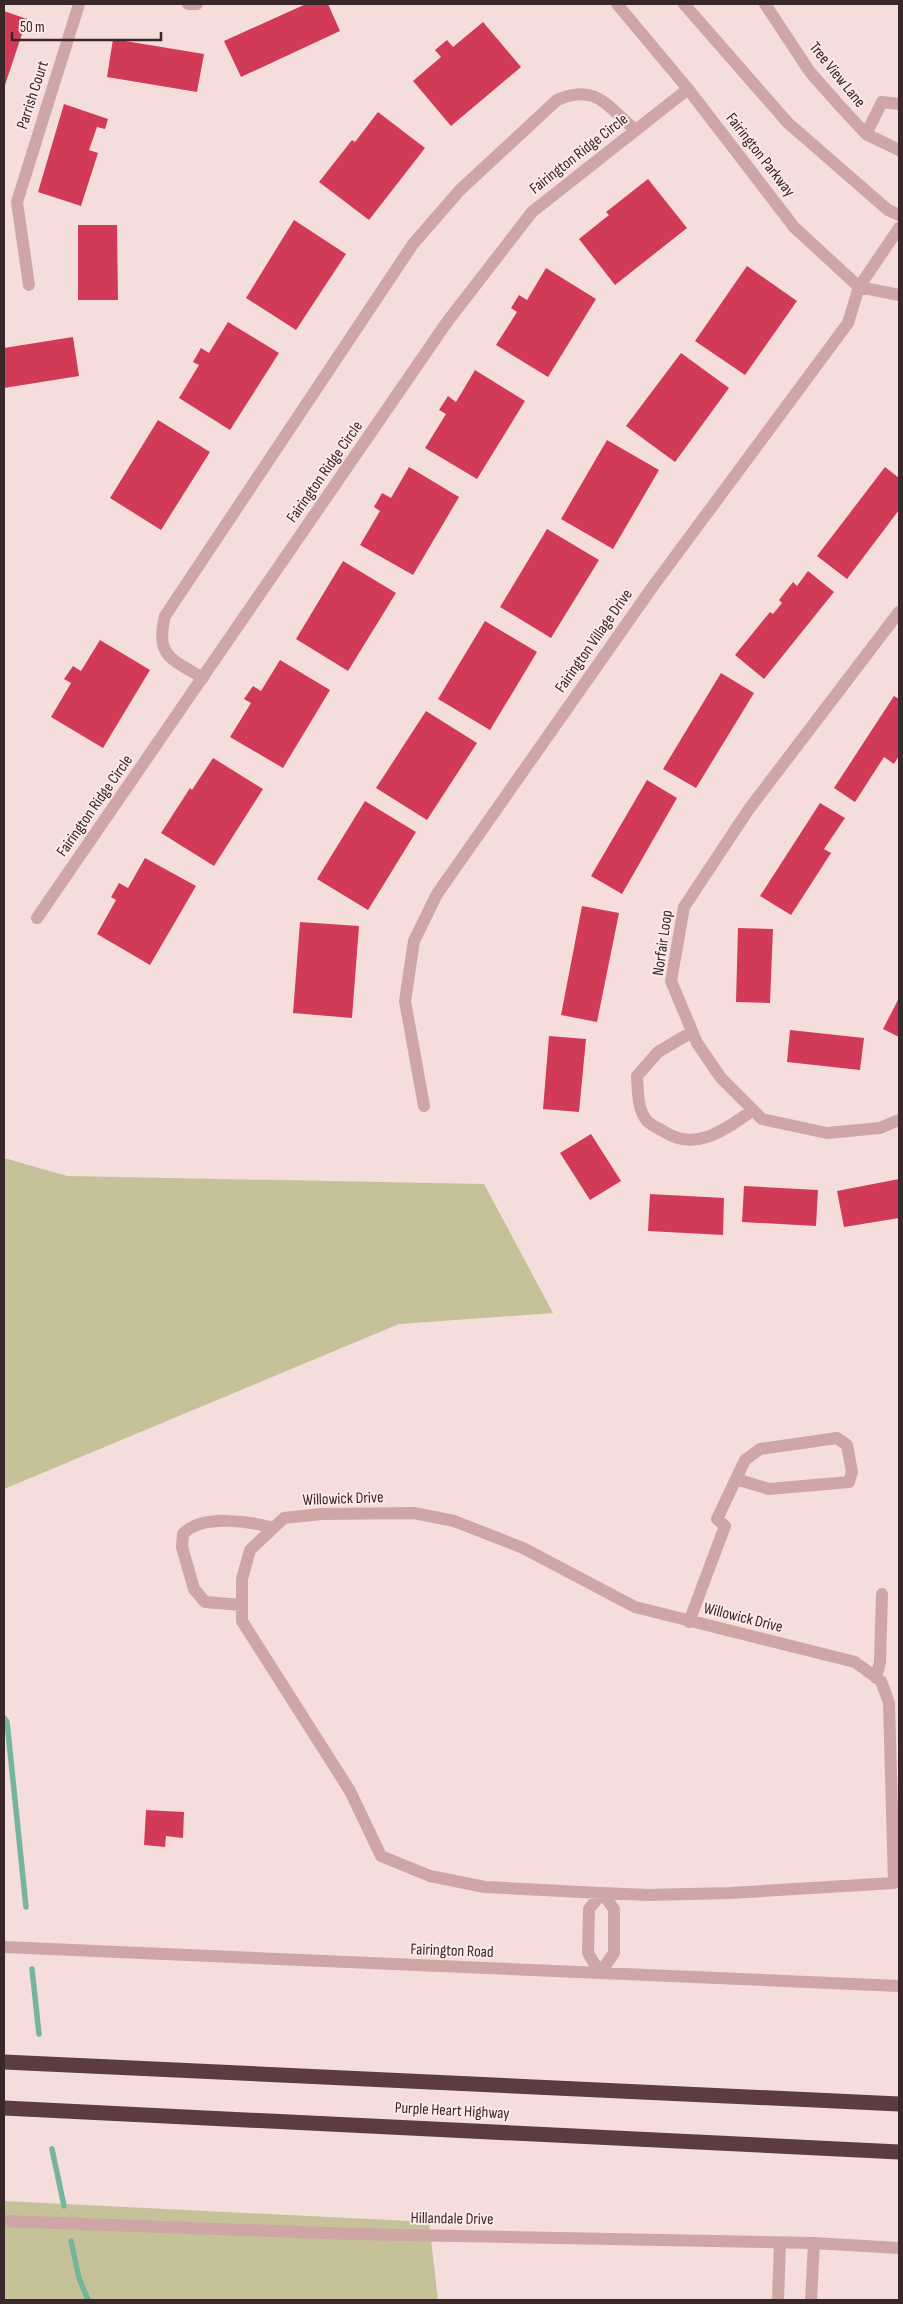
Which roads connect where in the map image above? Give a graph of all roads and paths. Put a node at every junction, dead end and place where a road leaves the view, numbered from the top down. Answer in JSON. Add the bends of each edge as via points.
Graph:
{"nodes":[{"id":1,"x":79,"y":4,"type":"edge"},
{"id":2,"x":188,"y":4,"type":"edge"},
{"id":3,"x":197,"y":4,"type":"edge"},
{"id":4,"x":617,"y":4,"type":"edge"},
{"id":5,"x":684,"y":4,"type":"edge"},
{"id":6,"x":766,"y":4,"type":"edge"},
{"id":7,"x":688,"y":89,"type":"junction"},
{"id":8,"x":899,"y":104,"type":"edge"},
{"id":9,"x":635,"y":130,"type":"junction"},
{"id":10,"x":866,"y":134,"type":"junction"},
{"id":11,"x":899,"y":150,"type":"edge"},
{"id":12,"x":899,"y":215,"type":"edge"},
{"id":13,"x":899,"y":228,"type":"edge"},
{"id":14,"x":29,"y":285,"type":"dead end"},
{"id":15,"x":859,"y":287,"type":"junction"},
{"id":16,"x":899,"y":295,"type":"edge"},
{"id":17,"x":899,"y":612,"type":"edge"},
{"id":18,"x":203,"y":678,"type":"junction"},
{"id":19,"x":37,"y":918,"type":"dead end"},
{"id":20,"x":692,"y":1032,"type":"junction"},
{"id":21,"x":424,"y":1106,"type":"dead end"},
{"id":22,"x":753,"y":1110,"type":"junction"},
{"id":23,"x":899,"y":1120,"type":"edge"},
{"id":24,"x":736,"y":1479,"type":"junction"},
{"id":25,"x":273,"y":1528,"type":"junction"},
{"id":26,"x":882,"y":1594,"type":"dead end"},
{"id":27,"x":242,"y":1605,"type":"junction"},
{"id":28,"x":689,"y":1622,"type":"junction"},
{"id":29,"x":876,"y":1678,"type":"junction"},
{"id":30,"x":602,"y":1893,"type":"junction"},
{"id":31,"x":4,"y":1948,"type":"edge"},
{"id":32,"x":600,"y":1973,"type":"junction"},
{"id":33,"x":899,"y":1986,"type":"edge"},
{"id":34,"x":4,"y":2062,"type":"edge"},
{"id":35,"x":899,"y":2104,"type":"edge"},
{"id":36,"x":4,"y":2108,"type":"edge"},
{"id":37,"x":899,"y":2152,"type":"edge"},
{"id":38,"x":4,"y":2221,"type":"edge"},
{"id":39,"x":780,"y":2243,"type":"junction"},
{"id":40,"x":814,"y":2243,"type":"junction"},
{"id":41,"x":899,"y":2248,"type":"edge"},
{"id":42,"x":778,"y":2300,"type":"edge"},
{"id":43,"x":811,"y":2300,"type":"edge"}],
"edges":[{"from":1,"to":14,"type":"street","name":"Parrish Court","via":[[16,202]]},
{"from":2,"to":3,"type":"street"},
{"from":4,"to":7,"type":"street","name":"Fairington Parkway"},
{"from":5,"to":12,"type":"street","via":[[788,124],[888,210]]},
{"from":6,"to":10,"type":"street","name":"Tree View Lane","via":[[810,72]]},
{"from":7,"to":9,"type":"street","name":"Fairington Ridge Circle"},
{"from":7,"to":15,"type":"street","name":"Fairington Parkway","via":[[794,227]]},
{"from":8,"to":10,"type":"street","via":[[882,102]]},
{"from":9,"to":18,"type":"street","name":"Fairington Ridge Circle","via":[[532,212],[447,322]]},
{"from":9,"to":18,"type":"street","via":[[594,94],[574,93],[558,100],[460,190],[413,244],[165,616],[160,634],[164,650],[174,661]]},
{"from":10,"to":11,"type":"street","name":"Tree View Lane"},
{"from":13,"to":15,"type":"street","name":"Fairington Village Drive"},
{"from":15,"to":16,"type":"street"},
{"from":15,"to":21,"type":"street","name":"Fairington Village Drive","via":[[848,323],[651,589],[437,894],[414,941],[405,1001]]},
{"from":17,"to":20,"type":"street","name":"Norfair Loop","via":[[749,809],[684,907],[671,981]]},
{"from":18,"to":19,"type":"street","name":"Fairington Ridge Circle"},
{"from":20,"to":22,"type":"street","name":"Norfair Loop","via":[[721,1078]]},
{"from":20,"to":22,"type":"street","via":[[658,1052],[637,1076],[639,1102],[647,1120],[674,1138],[692,1142],[724,1131]]},
{"from":22,"to":23,"type":"street","name":"Norfair Loop","via":[[762,1119],[827,1133],[880,1128]]},
{"from":24,"to":24,"type":"street","via":[[744,1460],[760,1449],[837,1438],[847,1445],[852,1472],[850,1482],[769,1489]]},
{"from":24,"to":28,"type":"street","via":[[717,1520],[725,1526]]},
{"from":25,"to":27,"type":"street","name":"Willowick Drive","via":[[250,1550],[242,1579]]},
{"from":25,"to":27,"type":"street","via":[[252,1522],[227,1521],[188,1528],[182,1534],[182,1547],[194,1589],[205,1602]]},
{"from":25,"to":28,"type":"street","name":"Willowick Drive","via":[[284,1518],[321,1514],[414,1513],[454,1521],[524,1548],[635,1606]]},
{"from":26,"to":29,"type":"street","via":[[880,1662]]},
{"from":27,"to":30,"type":"street","name":"Willowick Drive","via":[[242,1621],[350,1791],[381,1856],[430,1876],[486,1887]]},
{"from":28,"to":29,"type":"street","name":"Willowick Drive","via":[[855,1662]]},
{"from":29,"to":30,"type":"street","name":"Willowick Drive","via":[[889,1703],[894,1883],[730,1893]]},
{"from":30,"to":32,"type":"street","via":[[589,1909],[588,1953]]},
{"from":30,"to":32,"type":"street","via":[[614,1909],[614,1953]]},
{"from":31,"to":32,"type":"street","name":"Fairington Road"},
{"from":32,"to":33,"type":"street","name":"Fairington Road"},
{"from":34,"to":35,"type":"highway","name":"Purple Heart Highway"},
{"from":36,"to":37,"type":"highway","name":"Purple Heart Highway"},
{"from":38,"to":39,"type":"street","name":"Hillandale Drive","via":[[350,2234]]},
{"from":39,"to":40,"type":"street","name":"Hillandale Drive"},
{"from":39,"to":42,"type":"street"},
{"from":40,"to":41,"type":"street","name":"Hillandale Drive"},
{"from":40,"to":43,"type":"street"}]}
